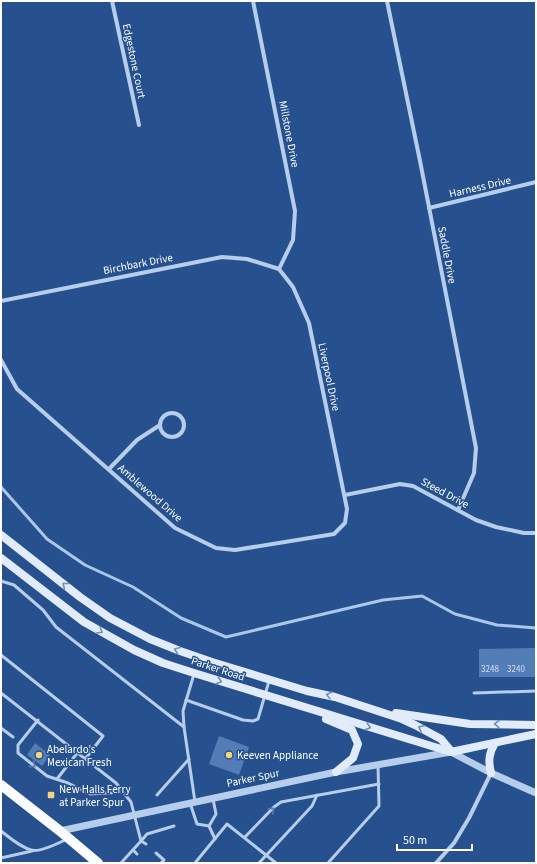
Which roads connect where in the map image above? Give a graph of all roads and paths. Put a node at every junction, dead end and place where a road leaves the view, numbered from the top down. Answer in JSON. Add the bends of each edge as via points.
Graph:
{"nodes":[{"id":1,"x":112,"y":1,"type":"edge"},
{"id":2,"x":253,"y":1,"type":"edge"},
{"id":3,"x":387,"y":1,"type":"edge"},
{"id":4,"x":139,"y":125,"type":"dead end"},
{"id":5,"x":536,"y":182,"type":"edge"},
{"id":6,"x":428,"y":208,"type":"junction"},
{"id":7,"x":279,"y":270,"type":"junction"},
{"id":8,"x":1,"y":301,"type":"edge"},
{"id":9,"x":1,"y":360,"type":"edge"},
{"id":10,"x":160,"y":426,"type":"junction"},
{"id":11,"x":109,"y":469,"type":"junction"},
{"id":12,"x":345,"y":495,"type":"junction"},
{"id":13,"x":458,"y":510,"type":"junction"},
{"id":14,"x":536,"y":532,"type":"edge"},
{"id":15,"x":1,"y":535,"type":"edge"},
{"id":16,"x":1,"y":558,"type":"edge"},
{"id":17,"x":1,"y":581,"type":"edge"},
{"id":18,"x":1,"y":655,"type":"edge"},
{"id":19,"x":194,"y":673,"type":"junction"},
{"id":20,"x":270,"y":679,"type":"junction"},
{"id":21,"x":536,"y":691,"type":"edge"},
{"id":22,"x":1,"y":693,"type":"edge"},
{"id":23,"x":474,"y":693,"type":"dead end"},
{"id":24,"x":265,"y":696,"type":"junction"},
{"id":25,"x":186,"y":700,"type":"junction"},
{"id":26,"x":284,"y":702,"type":"junction"},
{"id":27,"x":366,"y":707,"type":"junction"},
{"id":28,"x":38,"y":720,"type":"junction"},
{"id":29,"x":536,"y":725,"type":"edge"},
{"id":30,"x":184,"y":727,"type":"junction"},
{"id":31,"x":1,"y":728,"type":"edge"},
{"id":32,"x":536,"y":734,"type":"edge"},
{"id":33,"x":13,"y":737,"type":"dead end"},
{"id":34,"x":495,"y":742,"type":"junction"},
{"id":35,"x":78,"y":752,"type":"junction"},
{"id":36,"x":451,"y":752,"type":"junction"},
{"id":37,"x":86,"y":758,"type":"junction"},
{"id":38,"x":189,"y":760,"type":"junction"},
{"id":39,"x":378,"y":765,"type":"junction"},
{"id":40,"x":336,"y":772,"type":"junction"},
{"id":41,"x":491,"y":773,"type":"junction"},
{"id":42,"x":57,"y":779,"type":"junction"},
{"id":43,"x":379,"y":784,"type":"junction"},
{"id":44,"x":2,"y":786,"type":"edge"},
{"id":45,"x":123,"y":792,"type":"junction"},
{"id":46,"x":536,"y":793,"type":"edge"},
{"id":47,"x":157,"y":795,"type":"dead end"},
{"id":48,"x":318,"y":795,"type":"junction"},
{"id":49,"x":213,"y":798,"type":"junction"},
{"id":50,"x":193,"y":803,"type":"junction"},
{"id":51,"x":135,"y":815,"type":"junction"},
{"id":52,"x":174,"y":826,"type":"dead end"},
{"id":53,"x":209,"y":826,"type":"junction"},
{"id":54,"x":1,"y":831,"type":"edge"},
{"id":55,"x":60,"y":831,"type":"junction"},
{"id":56,"x":245,"y":837,"type":"junction"},
{"id":57,"x":69,"y":838,"type":"junction"},
{"id":58,"x":215,"y":838,"type":"junction"},
{"id":59,"x":141,"y":841,"type":"junction"},
{"id":60,"x":146,"y":844,"type":"dead end"},
{"id":61,"x":133,"y":850,"type":"junction"},
{"id":62,"x":32,"y":851,"type":"junction"},
{"id":63,"x":156,"y":853,"type":"dead end"},
{"id":64,"x":138,"y":854,"type":"dead end"},
{"id":65,"x":266,"y":855,"type":"junction"},
{"id":66,"x":127,"y":856,"type":"junction"},
{"id":67,"x":1,"y":858,"type":"edge"},
{"id":68,"x":132,"y":860,"type":"dead end"},
{"id":69,"x":98,"y":863,"type":"edge"},
{"id":70,"x":121,"y":863,"type":"edge"},
{"id":71,"x":161,"y":863,"type":"edge"},
{"id":72,"x":195,"y":863,"type":"edge"},
{"id":73,"x":259,"y":863,"type":"edge"},
{"id":74,"x":276,"y":863,"type":"edge"},
{"id":75,"x":328,"y":863,"type":"edge"},
{"id":76,"x":436,"y":863,"type":"edge"}],
"edges":[{"from":1,"to":4,"type":"street","name":"Edgestone Court"},
{"from":2,"to":7,"type":"street","name":"Millstone Drive","via":[[295,211],[293,240]]},
{"from":3,"to":6,"type":"street","name":"Saddle Drive"},
{"from":5,"to":6,"type":"street","name":"Harness Drive"},
{"from":6,"to":13,"type":"street","name":"Saddle Drive","via":[[476,448],[474,473]]},
{"from":7,"to":8,"type":"street","name":"Birchbark Drive","via":[[247,258],[222,257]]},
{"from":7,"to":12,"type":"street","name":"Liverpool Drive","via":[[293,287],[309,323]]},
{"from":9,"to":11,"type":"street","name":"Amblewood Drive","via":[[17,389]]},
{"from":10,"to":10,"type":"street","via":[[163,417],[171,413],[180,415],[184,423],[183,432],[176,437],[167,436]]},
{"from":10,"to":11,"type":"street","via":[[137,440]]},
{"from":11,"to":12,"type":"street","name":"Amblewood Drive","via":[[175,528],[216,548],[235,550],[334,534],[345,523]]},
{"from":12,"to":13,"type":"street","name":"Steed Drive","via":[[400,484],[413,486]]},
{"from":13,"to":14,"type":"street","name":"Steed Drive","via":[[496,527],[524,533]]},
{"from":20,"to":15,"type":"main road","name":"Parker Road","one_way":true,"via":[[180,651],[110,618]]},
{"from":16,"to":19,"type":"main road","name":"Parker Road","one_way":true,"via":[[84,622],[134,650]]},
{"from":17,"to":30,"type":"lane","via":[[14,585],[43,610],[56,627]]},
{"from":18,"to":37,"type":"lane","via":[[103,736]]},
{"from":19,"to":24,"type":"main road","name":"Parker Road","one_way":true},
{"from":19,"to":25,"type":"lane"},
{"from":20,"to":24,"type":"lane"},
{"from":27,"to":20,"type":"main road","name":"Parker Road","one_way":true},
{"from":21,"to":23,"type":"lane"},
{"from":22,"to":28,"type":"lane"},
{"from":24,"to":25,"type":"lane","via":[[258,719],[253,721],[243,720]]},
{"from":24,"to":26,"type":"main road","name":"Parker Road"},
{"from":25,"to":30,"type":"lane","via":[[183,711]]},
{"from":26,"to":36,"type":"main road","name":"Parker Road","one_way":true},
{"from":26,"to":40,"type":"main road","via":[[352,730],[358,744],[353,758]]},
{"from":29,"to":27,"type":"main road","name":"Parker Road","one_way":true,"via":[[470,724]]},
{"from":36,"to":27,"type":"main road","name":"Parker Road","one_way":true,"via":[[441,739],[422,728]]},
{"from":28,"to":35,"type":"lane"},
{"from":28,"to":42,"type":"lane","one_way":true,"via":[[18,745],[18,753],[47,776]]},
{"from":30,"to":38,"type":"lane"},
{"from":31,"to":33,"type":"lane"},
{"from":32,"to":34,"type":"main road","name":"Parker Road"},
{"from":34,"to":36,"type":"main road","name":"Parker Road"},
{"from":34,"to":41,"type":"main road","via":[[489,758]]},
{"from":35,"to":37,"type":"lane"},
{"from":35,"to":42,"type":"lane"},
{"from":36,"to":39,"type":"street","name":"Parker Spur"},
{"from":36,"to":41,"type":"street"},
{"from":37,"to":45,"type":"lane"},
{"from":38,"to":47,"type":"lane"},
{"from":38,"to":50,"type":"lane"},
{"from":39,"to":40,"type":"street","name":"Parker Spur"},
{"from":39,"to":43,"type":"lane"},
{"from":40,"to":49,"type":"street","name":"Parker Spur"},
{"from":41,"to":46,"type":"street"},
{"from":41,"to":76,"type":"street","via":[[454,843]]},
{"from":42,"to":45,"type":"lane","via":[[90,794]]},
{"from":43,"to":48,"type":"lane"},
{"from":43,"to":75,"type":"lane","via":[[379,806]]},
{"from":44,"to":55,"type":"main road"},
{"from":45,"to":51,"type":"lane","via":[[131,802]]},
{"from":56,"to":48,"type":"lane","one_way":true,"via":[[281,802]]},
{"from":48,"to":65,"type":"lane","via":[[312,806]]},
{"from":49,"to":50,"type":"street","name":"Parker Spur"},
{"from":49,"to":53,"type":"lane","via":[[216,814]]},
{"from":50,"to":51,"type":"street","name":"Parker Spur"},
{"from":50,"to":53,"type":"lane","via":[[197,824]]},
{"from":51,"to":55,"type":"street","name":"Parker Spur"},
{"from":51,"to":59,"type":"lane"},
{"from":52,"to":59,"type":"lane","via":[[147,834]]},
{"from":53,"to":58,"type":"lane"},
{"from":54,"to":62,"type":"lane"},
{"from":55,"to":57,"type":"main road"},
{"from":56,"to":58,"type":"lane","via":[[228,824]]},
{"from":56,"to":65,"type":"lane"},
{"from":57,"to":62,"type":"lane"},
{"from":57,"to":69,"type":"main road"},
{"from":58,"to":72,"type":"lane"},
{"from":59,"to":60,"type":"lane"},
{"from":59,"to":61,"type":"lane"},
{"from":61,"to":64,"type":"lane"},
{"from":61,"to":66,"type":"lane"},
{"from":62,"to":67,"type":"lane"},
{"from":63,"to":71,"type":"lane","via":[[164,860]]},
{"from":65,"to":73,"type":"lane"},
{"from":65,"to":74,"type":"lane"},
{"from":66,"to":68,"type":"lane"},
{"from":66,"to":70,"type":"lane"}]}
